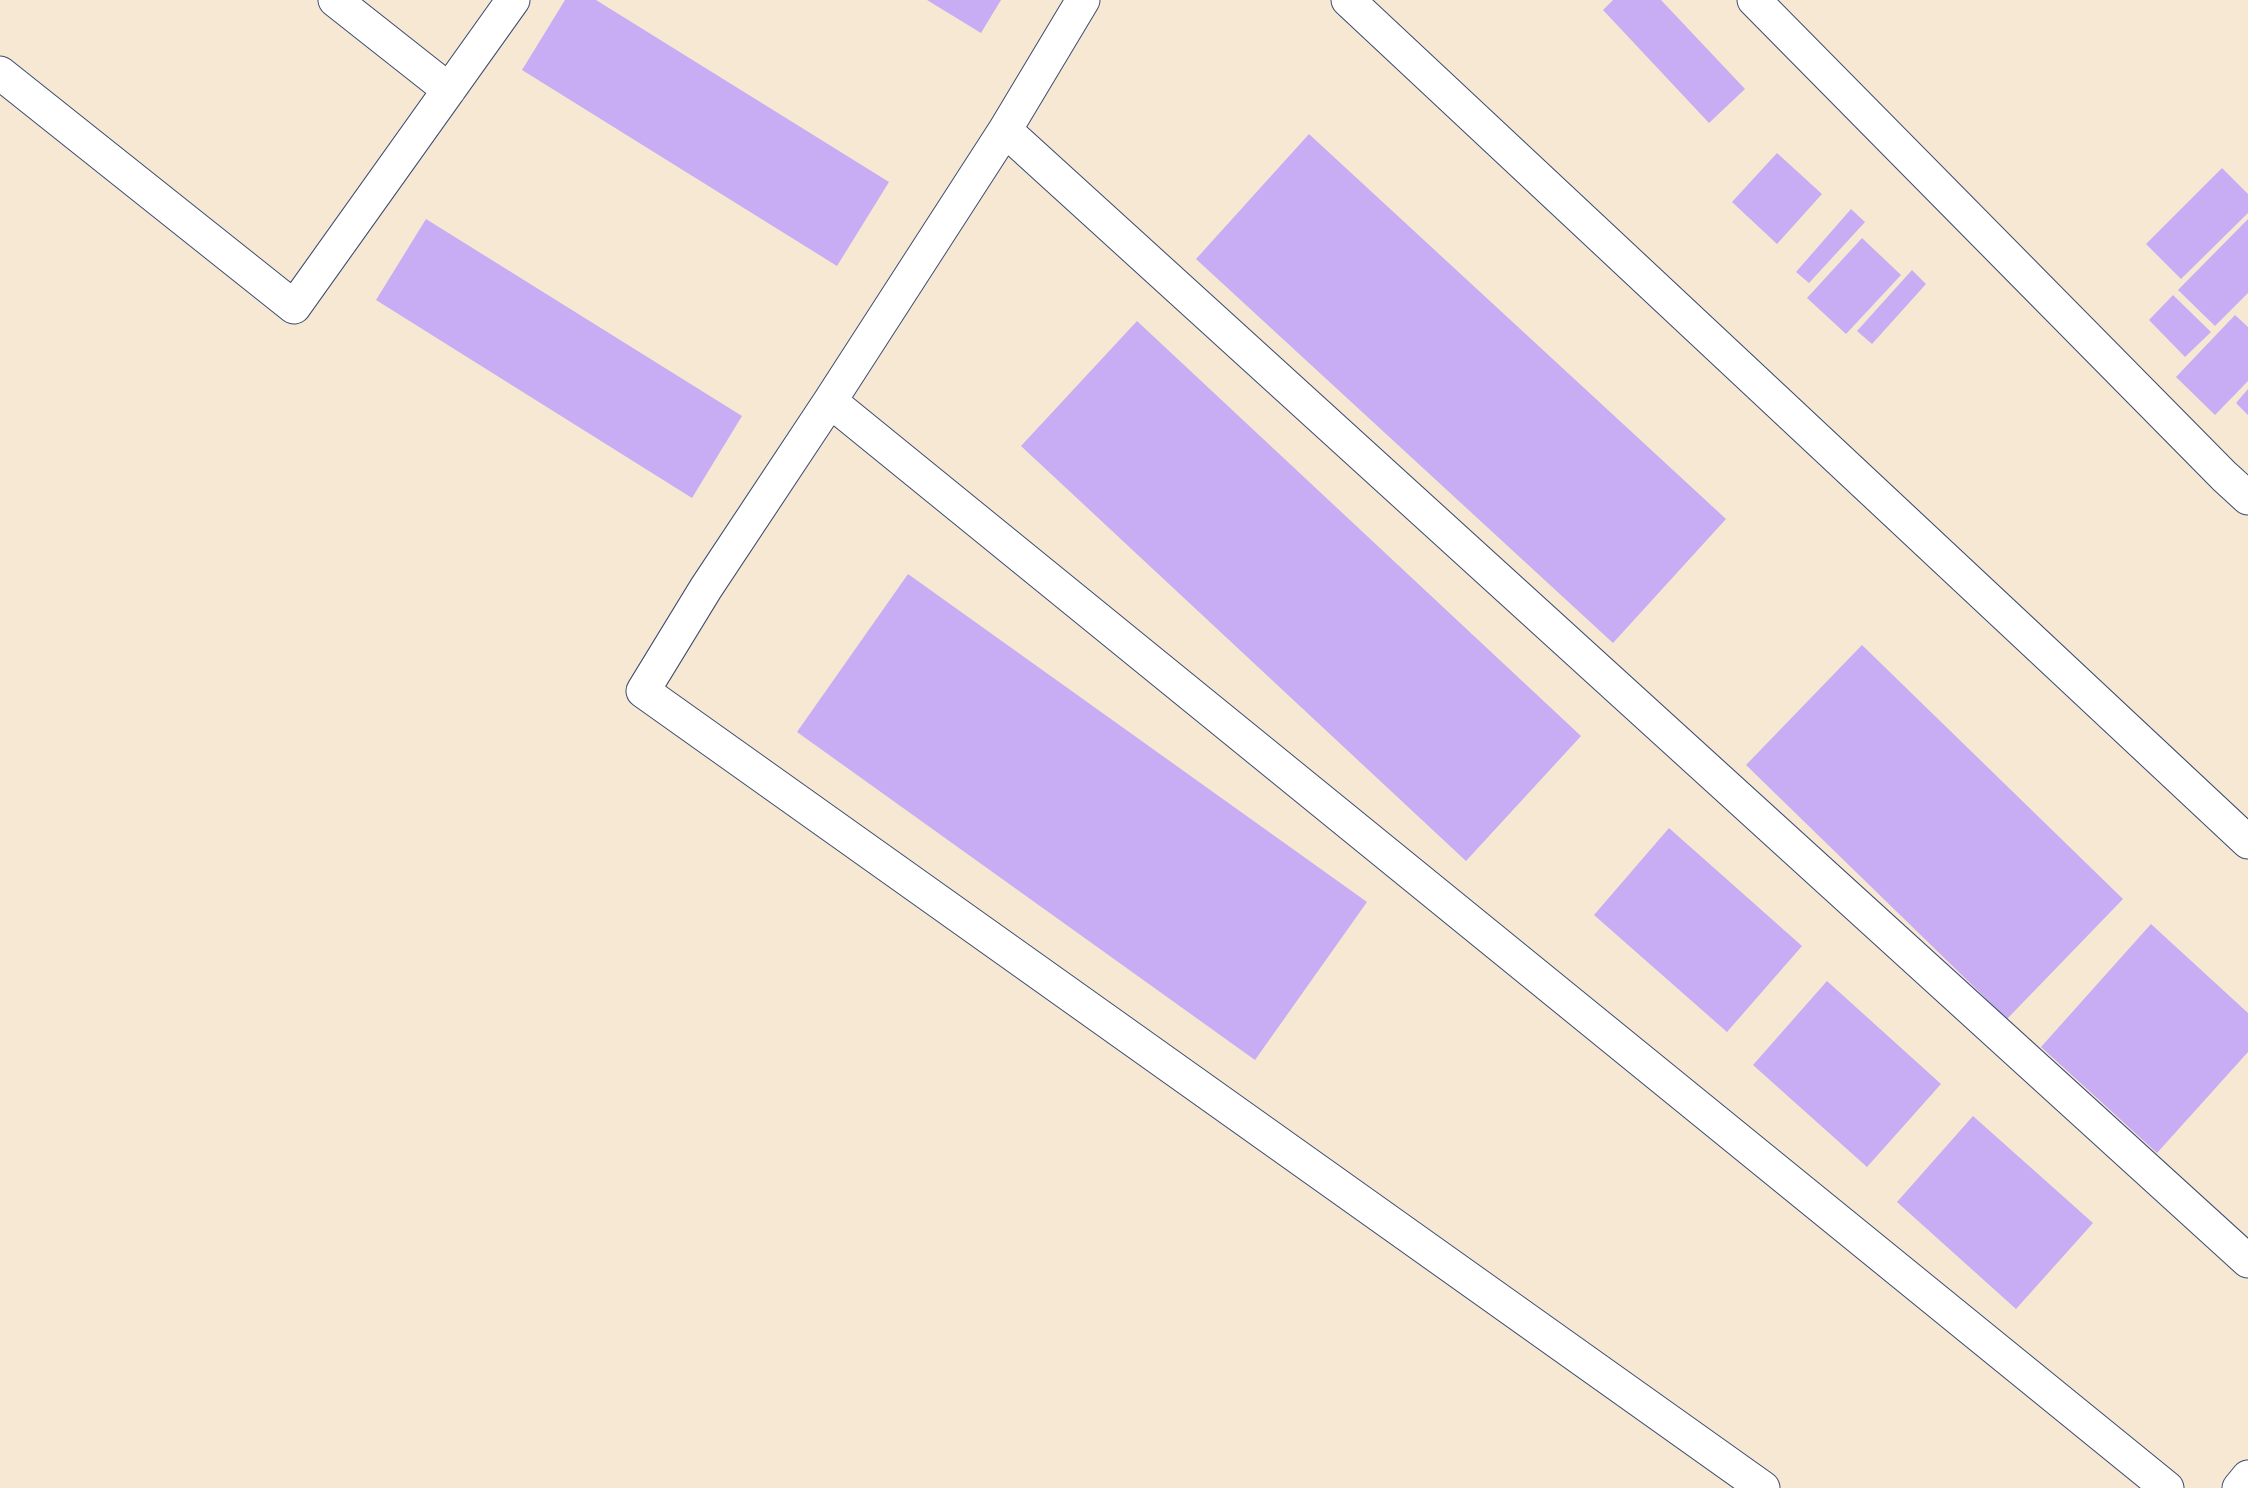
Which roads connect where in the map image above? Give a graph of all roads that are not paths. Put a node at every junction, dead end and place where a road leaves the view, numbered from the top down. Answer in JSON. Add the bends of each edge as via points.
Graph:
{"nodes":[{"id":1,"x":335,"y":0,"type":"edge"},
{"id":2,"x":513,"y":0,"type":"edge"},
{"id":3,"x":1083,"y":0,"type":"edge"},
{"id":4,"x":1348,"y":0,"type":"edge"},
{"id":5,"x":1754,"y":0,"type":"edge"},
{"id":6,"x":0,"y":73,"type":"edge"},
{"id":7,"x":449,"y":90,"type":"junction"},
{"id":8,"x":1005,"y":130,"type":"junction"},
{"id":9,"x":830,"y":401,"type":"junction"},
{"id":10,"x":2248,"y":498,"type":"edge"},
{"id":11,"x":2248,"y":842,"type":"edge"},
{"id":12,"x":2248,"y":1261,"type":"edge"},
{"id":13,"x":2248,"y":1477,"type":"edge"},
{"id":14,"x":1763,"y":1488,"type":"edge"},
{"id":15,"x":2167,"y":1488,"type":"edge"},
{"id":16,"x":2239,"y":1488,"type":"edge"}],
"edges":[{"from":1,"to":7,"type":"street"},
{"from":2,"to":7,"type":"street"},
{"from":3,"to":8,"type":"street"},
{"from":4,"to":11,"type":"street"},
{"from":5,"to":10,"type":"street"},
{"from":6,"to":7,"type":"street","via":[[294,307]]},
{"from":8,"to":9,"type":"street"},
{"from":8,"to":12,"type":"street"},
{"from":9,"to":14,"type":"street","via":[[643,691]]},
{"from":9,"to":15,"type":"street"},
{"from":13,"to":16,"type":"street"}]}
